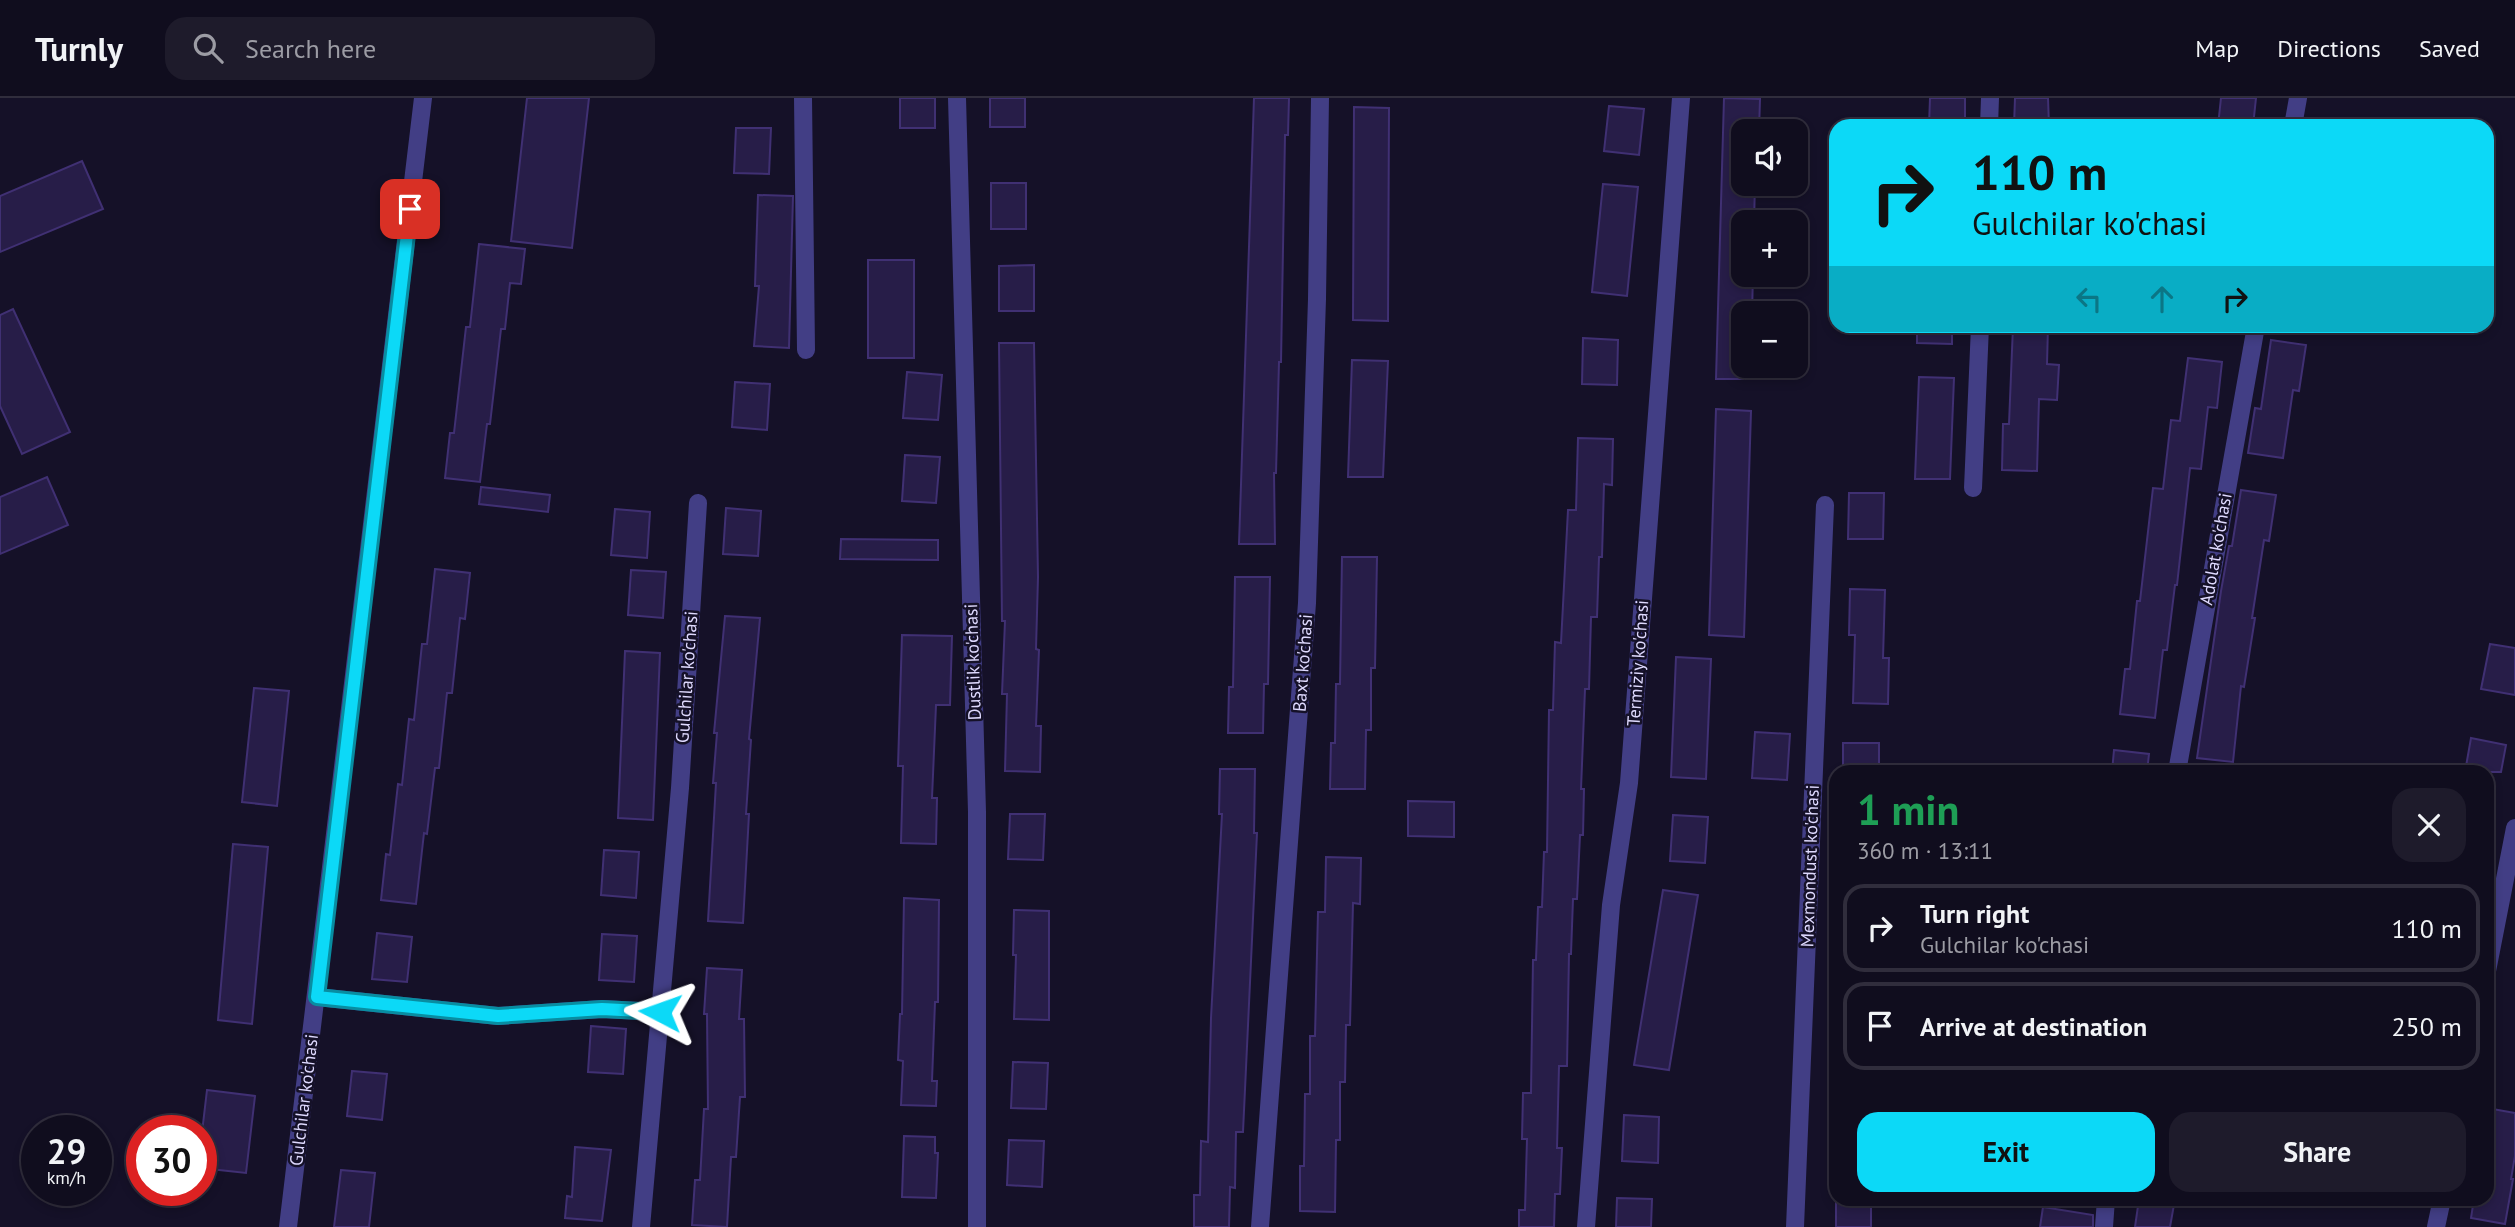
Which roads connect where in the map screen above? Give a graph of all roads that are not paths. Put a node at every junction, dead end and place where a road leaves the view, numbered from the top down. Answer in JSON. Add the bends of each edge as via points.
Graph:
{"nodes":[{"id":1,"x":424,"y":98,"type":"edge"},
{"id":2,"x":803,"y":98,"type":"edge"},
{"id":3,"x":957,"y":98,"type":"edge"},
{"id":4,"x":1320,"y":98,"type":"edge"},
{"id":5,"x":1681,"y":98,"type":"edge"},
{"id":6,"x":1990,"y":98,"type":"edge"},
{"id":7,"x":2298,"y":98,"type":"edge"},
{"id":8,"x":1989,"y":119,"type":"edge"},
{"id":9,"x":2294,"y":119,"type":"edge"},
{"id":10,"x":1980,"y":333,"type":"edge"},
{"id":11,"x":2255,"y":333,"type":"edge"},
{"id":12,"x":806,"y":350,"type":"dead end"},
{"id":13,"x":1973,"y":488,"type":"dead end"},
{"id":14,"x":698,"y":503,"type":"dead end"},
{"id":15,"x":1825,"y":505,"type":"dead end"},
{"id":16,"x":2178,"y":765,"type":"edge"},
{"id":17,"x":2515,"y":828,"type":"edge"},
{"id":18,"x":2494,"y":935,"type":"edge"},
{"id":19,"x":317,"y":997,"type":"junction"},
{"id":20,"x":660,"y":1012,"type":"junction"},
{"id":21,"x":2106,"y":1206,"type":"edge"},
{"id":22,"x":2441,"y":1206,"type":"edge"},
{"id":23,"x":288,"y":1227,"type":"edge"},
{"id":24,"x":641,"y":1227,"type":"edge"},
{"id":25,"x":977,"y":1227,"type":"edge"},
{"id":26,"x":1260,"y":1227,"type":"edge"},
{"id":27,"x":1586,"y":1227,"type":"edge"},
{"id":28,"x":1795,"y":1227,"type":"edge"},
{"id":29,"x":2104,"y":1227,"type":"edge"},
{"id":30,"x":2437,"y":1227,"type":"edge"}],
"edges":[{"from":1,"to":19,"type":"street","name":"Gulchilar ko'chasi"},
{"from":2,"to":12,"type":"street"},
{"from":3,"to":25,"type":"street","name":"Dustlik ko'chasi","via":[[977,812]]},
{"from":4,"to":26,"type":"street","name":"Baxt ko'chasi","via":[[1307,603]]},
{"from":5,"to":27,"type":"street","name":"Termiziy ko'chasi","via":[[1629,783],[1611,905]]},
{"from":6,"to":8,"type":"street"},
{"from":7,"to":9,"type":"street"},
{"from":10,"to":13,"type":"street"},
{"from":11,"to":16,"type":"street","name":"Adolat ko'chasi"},
{"from":14,"to":20,"type":"street","name":"Gulchilar ko'chasi"},
{"from":15,"to":28,"type":"street","name":"Mexmondust ko'chasi"},
{"from":17,"to":18,"type":"street"},
{"from":19,"to":20,"type":"street","via":[[498,1016],[602,1009]]},
{"from":19,"to":23,"type":"street","name":"Gulchilar ko'chasi"},
{"from":20,"to":24,"type":"street","name":"Gulchilar ko'chasi"},
{"from":21,"to":29,"type":"street"},
{"from":22,"to":30,"type":"street"}]}
